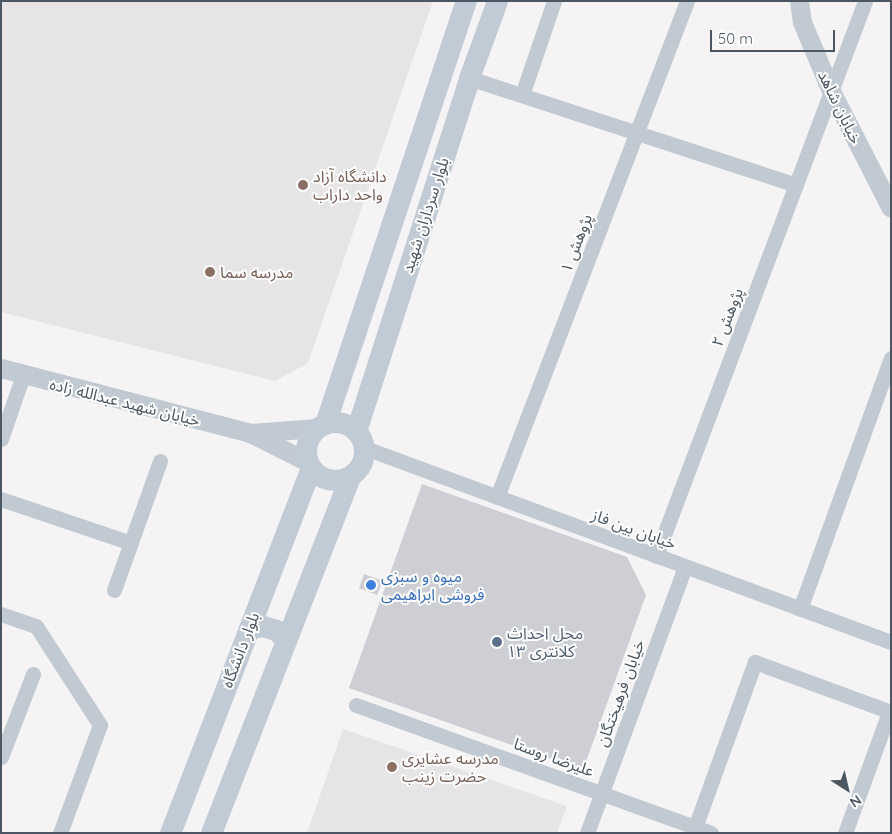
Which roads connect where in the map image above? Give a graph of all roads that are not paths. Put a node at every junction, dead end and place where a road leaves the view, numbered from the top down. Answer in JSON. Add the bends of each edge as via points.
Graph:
{"nodes":[{"id":1,"x":466,"y":1,"type":"edge"},
{"id":2,"x":496,"y":1,"type":"edge"},
{"id":3,"x":554,"y":1,"type":"edge"},
{"id":4,"x":687,"y":1,"type":"edge"},
{"id":5,"x":800,"y":1,"type":"edge"},
{"id":6,"x":864,"y":1,"type":"edge"},
{"id":7,"x":468,"y":78,"type":"junction"},
{"id":8,"x":831,"y":91,"type":"junction"},
{"id":9,"x":522,"y":95,"type":"junction"},
{"id":10,"x":637,"y":132,"type":"junction"},
{"id":11,"x":796,"y":185,"type":"junction"},
{"id":12,"x":891,"y":208,"type":"edge"},
{"id":13,"x":382,"y":250,"type":"junction"},
{"id":14,"x":410,"y":260,"type":"junction"},
{"id":15,"x":891,"y":358,"type":"edge"},
{"id":16,"x":1,"y":368,"type":"edge"},
{"id":17,"x":23,"y":375,"type":"junction"},
{"id":18,"x":321,"y":426,"type":"junction"},
{"id":19,"x":250,"y":434,"type":"junction"},
{"id":20,"x":1,"y":439,"type":"edge"},
{"id":21,"x":361,"y":439,"type":"junction"},
{"id":22,"x":160,"y":462,"type":"dead end"},
{"id":23,"x":309,"y":465,"type":"junction"},
{"id":24,"x":350,"y":477,"type":"junction"},
{"id":25,"x":497,"y":497,"type":"junction"},
{"id":26,"x":1,"y":499,"type":"edge"},
{"id":27,"x":131,"y":543,"type":"junction"},
{"id":28,"x":656,"y":556,"type":"junction"},
{"id":29,"x":685,"y":566,"type":"junction"},
{"id":30,"x":114,"y":590,"type":"dead end"},
{"id":31,"x":800,"y":608,"type":"junction"},
{"id":32,"x":1,"y":614,"type":"edge"},
{"id":33,"x":249,"y":628,"type":"junction"},
{"id":34,"x":286,"y":640,"type":"junction"},
{"id":35,"x":891,"y":642,"type":"edge"},
{"id":36,"x":34,"y":674,"type":"dead end"},
{"id":37,"x":356,"y":705,"type":"dead end"},
{"id":38,"x":890,"y":712,"type":"edge"},
{"id":39,"x":2,"y":752,"type":"edge"},
{"id":40,"x":602,"y":793,"type":"junction"},
{"id":41,"x":694,"y":830,"type":"edge"},
{"id":42,"x":60,"y":833,"type":"edge"},
{"id":43,"x":170,"y":833,"type":"edge"},
{"id":44,"x":211,"y":833,"type":"edge"},
{"id":45,"x":587,"y":833,"type":"edge"},
{"id":46,"x":711,"y":833,"type":"edge"},
{"id":47,"x":845,"y":833,"type":"edge"}],
"edges":[{"from":1,"to":13,"type":"main road","name":"بلوار سرداران شهید"},
{"from":2,"to":7,"type":"main road","name":"بلوار سرداران شهید"},
{"from":3,"to":9,"type":"street"},
{"from":4,"to":10,"type":"street","name":"پژوهش ۱"},
{"from":5,"to":8,"type":"street","name":"خیابان شاهد","via":[[802,22]]},
{"from":6,"to":8,"type":"street","name":"پژوهش ۲"},
{"from":7,"to":9,"type":"street"},
{"from":7,"to":14,"type":"main road","name":"بلوار سرداران شهید"},
{"from":8,"to":11,"type":"street","name":"پژوهش ۲"},
{"from":8,"to":12,"type":"street","name":"خیابان شاهد"},
{"from":9,"to":10,"type":"street"},
{"from":10,"to":11,"type":"street"},
{"from":10,"to":25,"type":"street","name":"پژوهش ۱"},
{"from":11,"to":28,"type":"street","name":"پژوهش ۲"},
{"from":13,"to":14,"type":"main road","via":[[390,257]]},
{"from":13,"to":18,"type":"main road","name":"بلوار سرداران شهید"},
{"from":14,"to":21,"type":"main road","name":"بلوار سرداران شهید"},
{"from":15,"to":31,"type":"street"},
{"from":16,"to":17,"type":"street","name":"خیابان شهید عبدالله زاده"},
{"from":17,"to":19,"type":"street","name":"خیابان شهید عبدالله زاده"},
{"from":17,"to":20,"type":"street"},
{"from":18,"to":19,"type":"street"},
{"from":18,"to":21,"type":"main road","via":[[345,424]]},
{"from":18,"to":23,"type":"main road","via":[[306,447]]},
{"from":19,"to":23,"type":"street"},
{"from":21,"to":24,"type":"main road","via":[[362,464]]},
{"from":21,"to":25,"type":"street","name":"خیابان بین فاز"},
{"from":22,"to":27,"type":"street"},
{"from":23,"to":24,"type":"main road","via":[[329,480]]},
{"from":23,"to":33,"type":"main road","name":"بلوار دانشگاه"},
{"from":24,"to":34,"type":"main road"},
{"from":25,"to":28,"type":"street","name":"خیابان بین فاز"},
{"from":26,"to":27,"type":"street"},
{"from":27,"to":30,"type":"street"},
{"from":28,"to":29,"type":"street","name":"خیابان بین فاز"},
{"from":29,"to":31,"type":"street","name":"خیابان بین فاز"},
{"from":29,"to":40,"type":"street","name":"خیابان فرهیختگان"},
{"from":31,"to":35,"type":"street","name":"خیابان بین فاز"},
{"from":32,"to":42,"type":"street","via":[[36,626],[100,726]]},
{"from":33,"to":34,"type":"main road","via":[[263,626],[276,630]]},
{"from":33,"to":43,"type":"main road","name":"بلوار دانشگاه"},
{"from":34,"to":44,"type":"main road"},
{"from":36,"to":39,"type":"street"},
{"from":37,"to":40,"type":"street","name":"علیرضا روستا"},
{"from":38,"to":41,"type":"street","via":[[755,662]]},
{"from":38,"to":47,"type":"street"},
{"from":40,"to":41,"type":"street","name":"علیرضا روستا"},
{"from":40,"to":45,"type":"street","name":"خیابان فرهیختگان"},
{"from":41,"to":46,"type":"street","name":"علیرضا روستا"}]}
